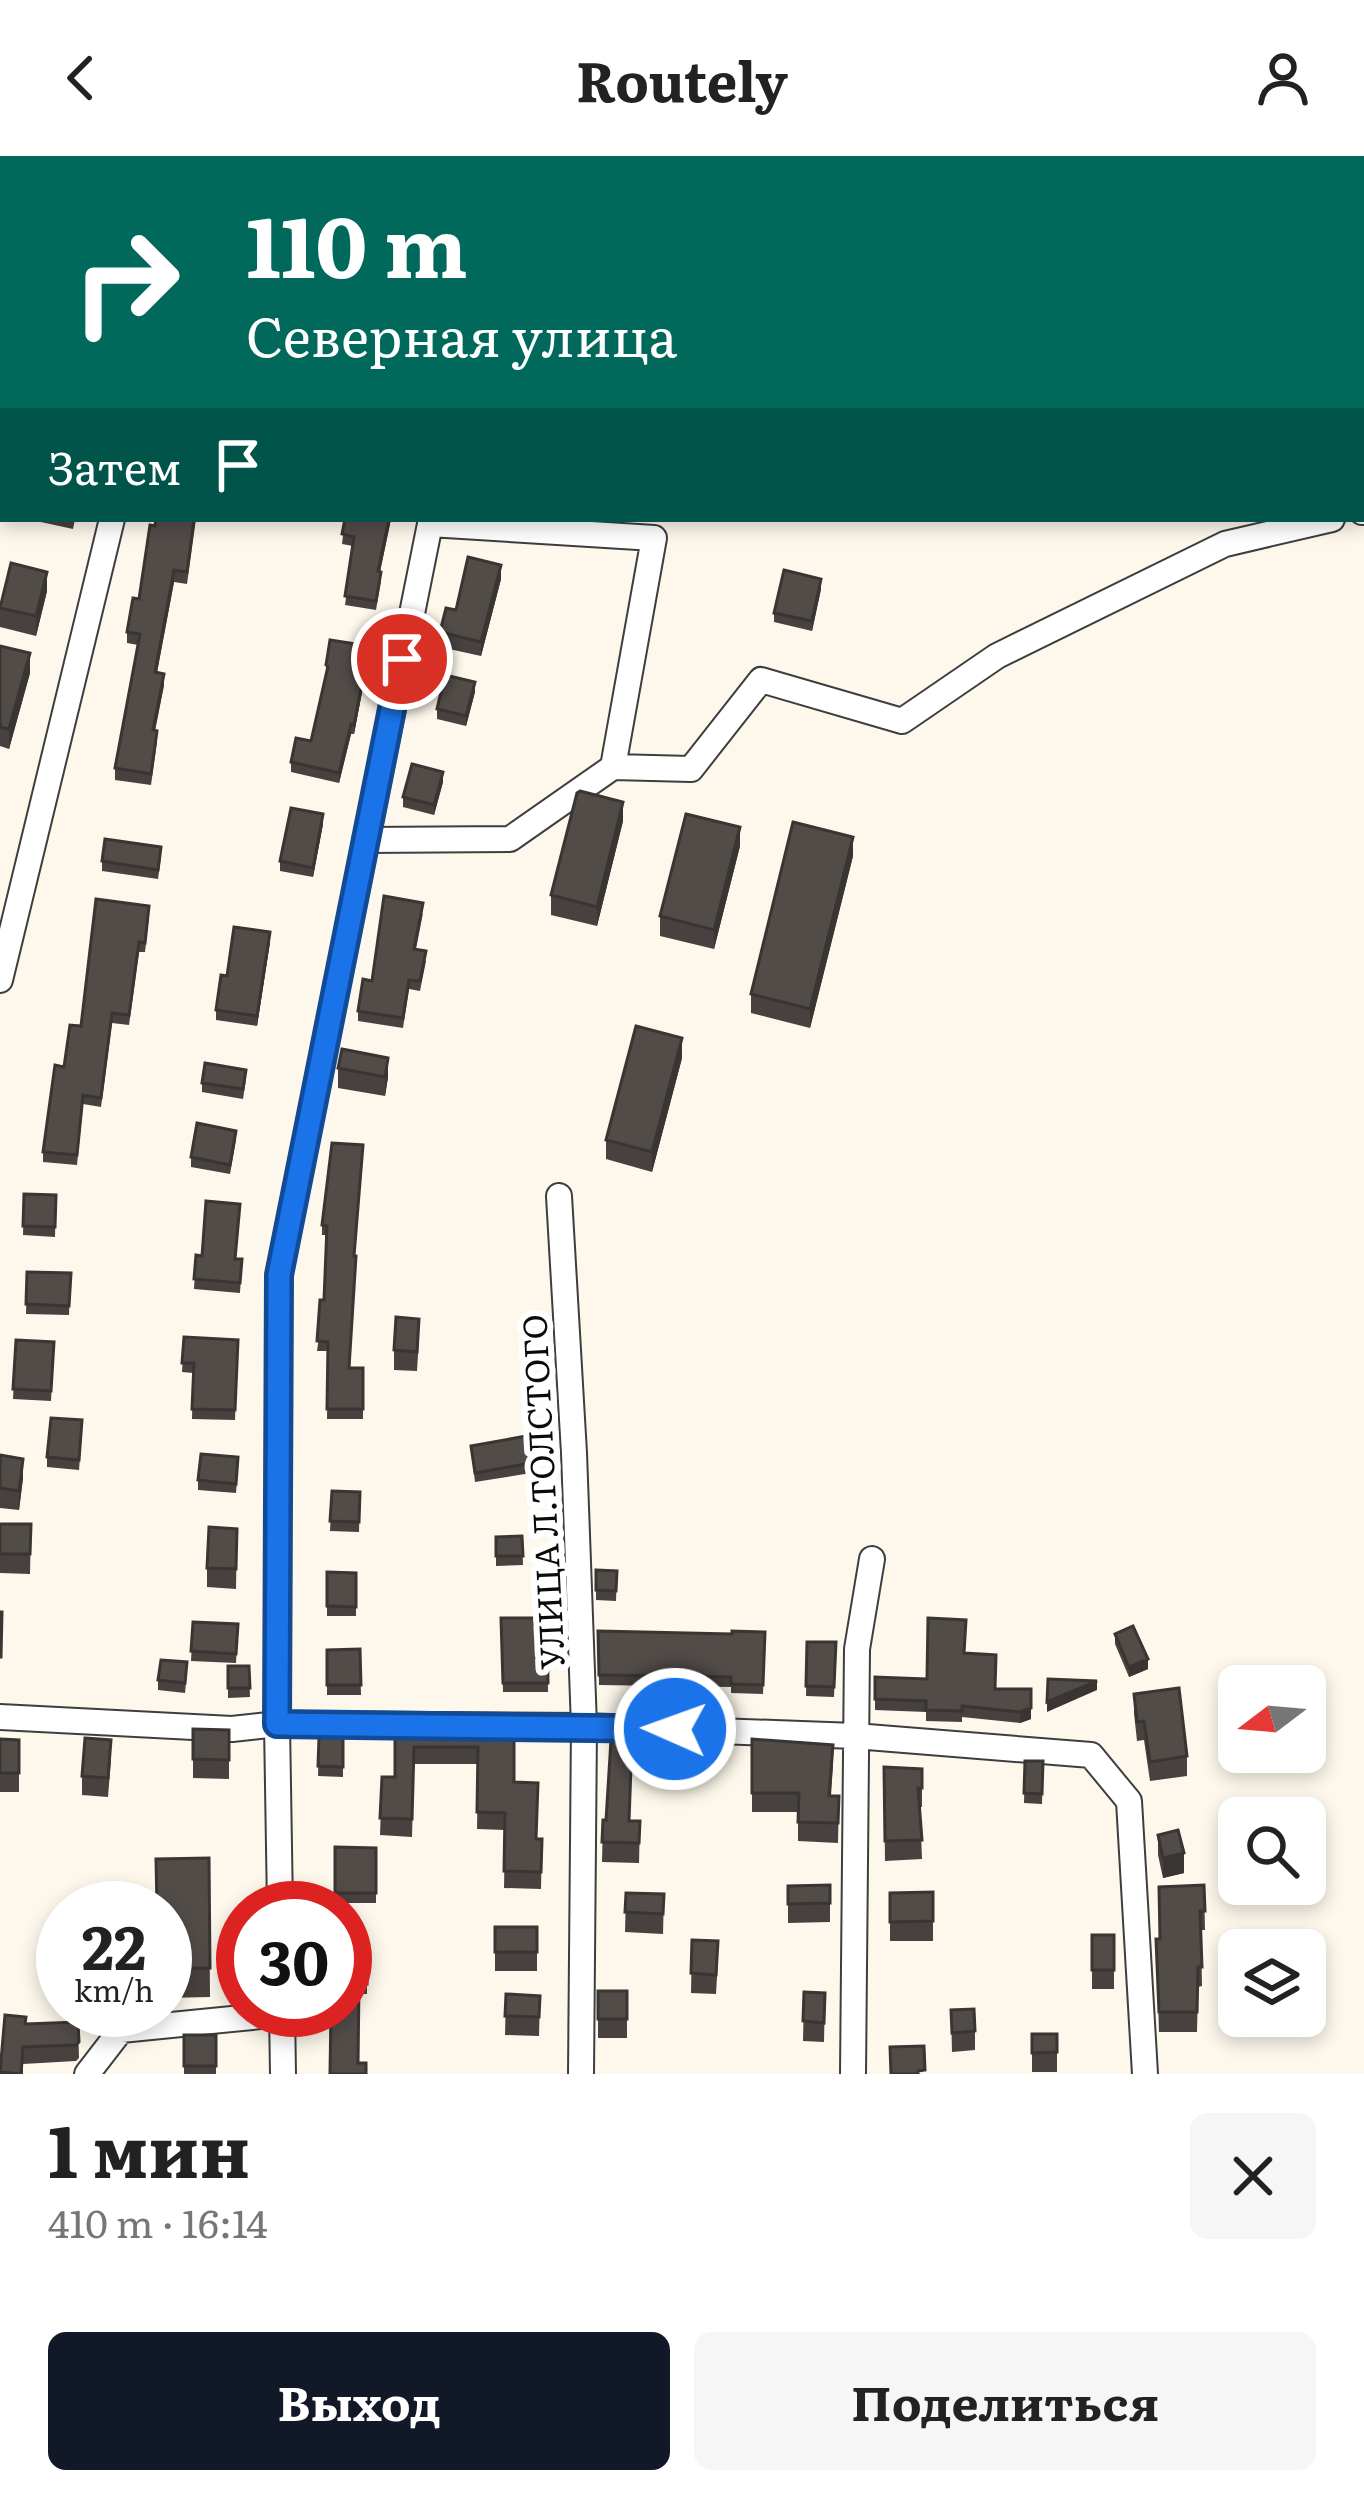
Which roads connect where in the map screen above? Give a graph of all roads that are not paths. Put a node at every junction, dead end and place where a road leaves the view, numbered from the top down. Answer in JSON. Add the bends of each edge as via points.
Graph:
{"nodes":[{"id":1,"x":111,"y":522,"type":"edge"},
{"id":2,"x":430,"y":522,"type":"edge"},
{"id":3,"x":1319,"y":522,"type":"edge"},
{"id":4,"x":613,"y":767,"type":"junction"},
{"id":5,"x":365,"y":840,"type":"junction"},
{"id":6,"x":0,"y":980,"type":"edge"},
{"id":7,"x":560,"y":1196,"type":"dead end"},
{"id":8,"x":872,"y":1559,"type":"dead end"},
{"id":9,"x":0,"y":1717,"type":"edge"},
{"id":10,"x":277,"y":1724,"type":"junction"},
{"id":11,"x":584,"y":1726,"type":"junction"},
{"id":12,"x":855,"y":1736,"type":"junction"},
{"id":13,"x":280,"y":1881,"type":"edge"},
{"id":14,"x":216,"y":2019,"type":"edge"},
{"id":15,"x":282,"y":2037,"type":"edge"},
{"id":16,"x":87,"y":2074,"type":"edge"},
{"id":17,"x":283,"y":2074,"type":"edge"},
{"id":18,"x":581,"y":2074,"type":"edge"},
{"id":19,"x":853,"y":2074,"type":"edge"},
{"id":20,"x":1145,"y":2074,"type":"edge"}],
"edges":[{"from":1,"to":6,"type":"street"},
{"from":2,"to":4,"type":"street","via":[[654,538]]},
{"from":2,"to":5,"type":"street"},
{"from":3,"to":4,"type":"street","via":[[1225,544],[997,656],[902,721],[761,680],[692,769]]},
{"from":4,"to":5,"type":"street","via":[[510,839]]},
{"from":5,"to":10,"type":"street","via":[[279,1275]]},
{"from":7,"to":11,"type":"street","name":"УЛИЦА Л.ТОЛСТОГО"},
{"from":8,"to":12,"type":"street","via":[[857,1649]]},
{"from":9,"to":10,"type":"street","via":[[232,1729]]},
{"from":10,"to":11,"type":"street"},
{"from":10,"to":13,"type":"street"},
{"from":11,"to":12,"type":"street"},
{"from":11,"to":18,"type":"street","name":"УЛИЦА Л.ТОЛСТОГО"},
{"from":12,"to":19,"type":"street"},
{"from":12,"to":20,"type":"street","via":[[1091,1755],[1129,1801]]},
{"from":14,"to":16,"type":"street","via":[[121,2030]]},
{"from":15,"to":17,"type":"street"}]}
